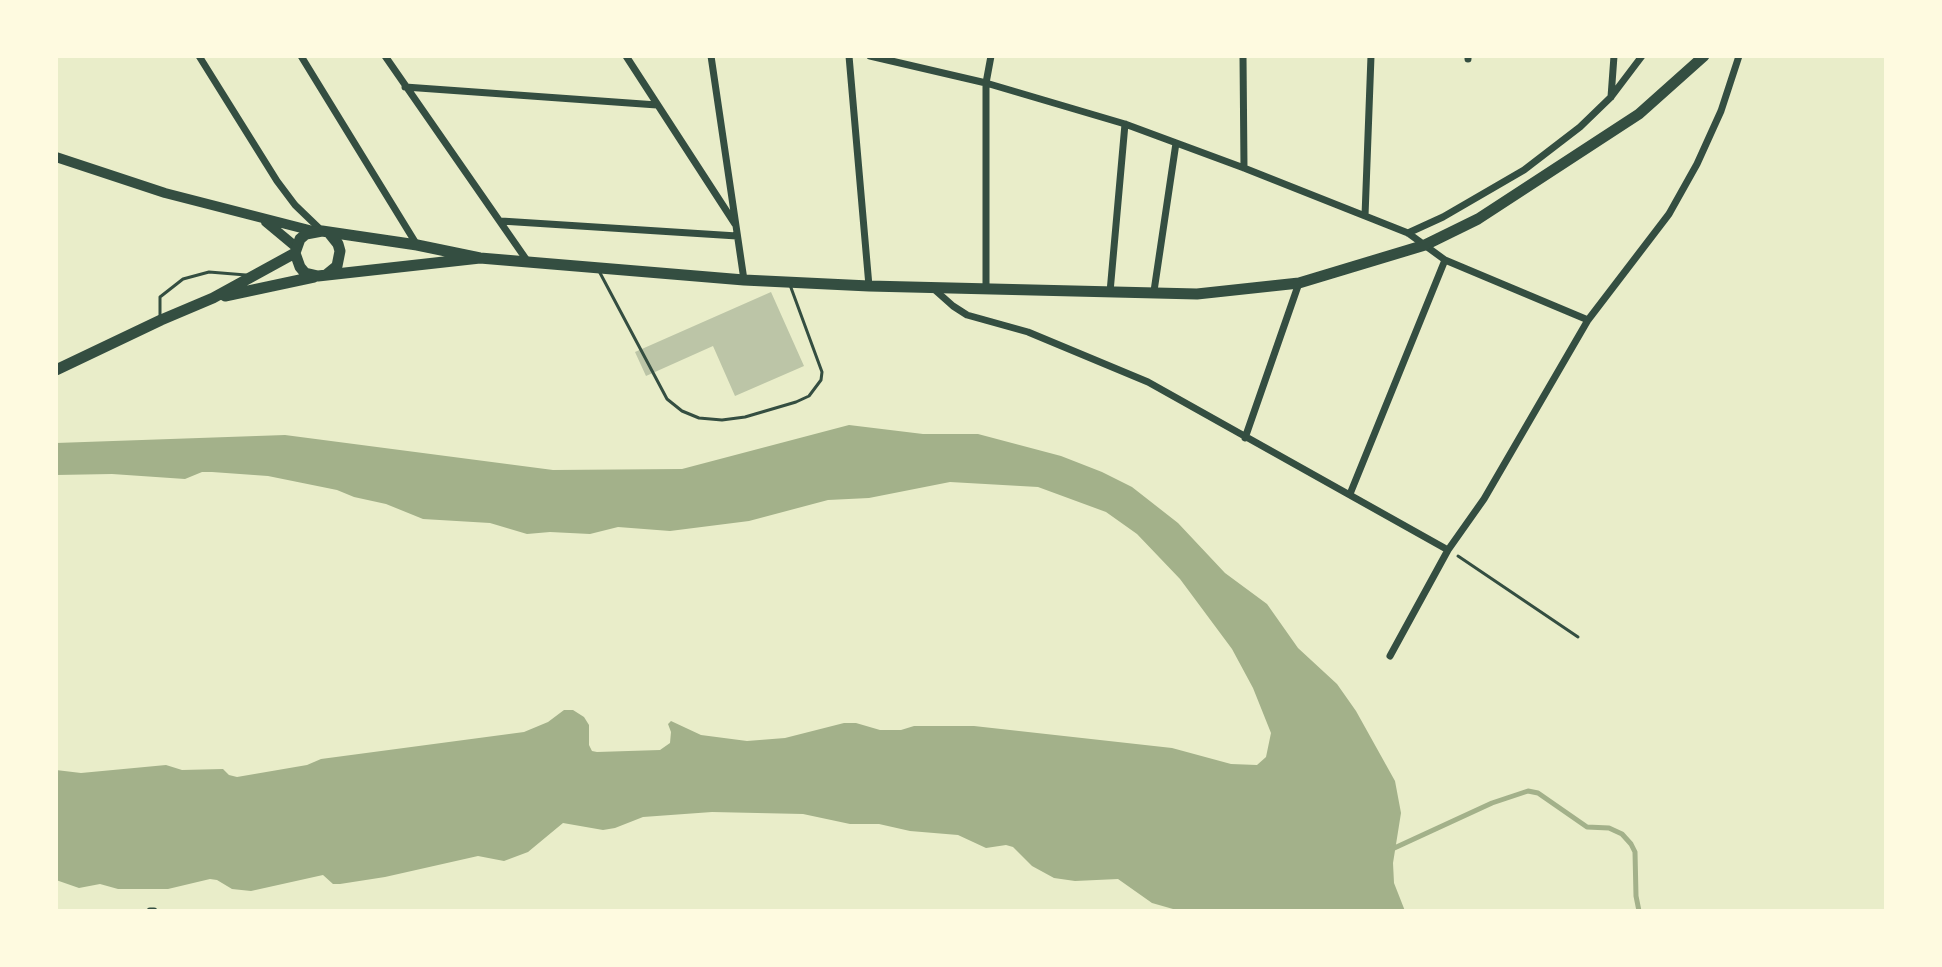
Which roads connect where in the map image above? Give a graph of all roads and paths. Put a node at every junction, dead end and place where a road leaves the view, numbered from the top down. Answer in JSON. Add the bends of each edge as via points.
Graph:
{"nodes":[{"id":1,"x":199,"y":56,"type":"edge"},
{"id":2,"x":301,"y":56,"type":"edge"},
{"id":3,"x":385,"y":56,"type":"edge"},
{"id":4,"x":626,"y":56,"type":"edge"},
{"id":5,"x":711,"y":56,"type":"edge"},
{"id":6,"x":849,"y":56,"type":"edge"},
{"id":7,"x":870,"y":56,"type":"edge"},
{"id":8,"x":991,"y":56,"type":"edge"},
{"id":9,"x":1243,"y":56,"type":"edge"},
{"id":10,"x":1371,"y":56,"type":"edge"},
{"id":11,"x":1614,"y":56,"type":"edge"},
{"id":12,"x":1642,"y":56,"type":"edge"},
{"id":13,"x":1704,"y":56,"type":"edge"},
{"id":14,"x":1739,"y":56,"type":"edge"},
{"id":15,"x":986,"y":83,"type":"junction"},
{"id":16,"x":405,"y":87,"type":"junction"},
{"id":17,"x":1611,"y":97,"type":"junction"},
{"id":18,"x":657,"y":105,"type":"junction"},
{"id":19,"x":1125,"y":124,"type":"junction"},
{"id":20,"x":1176,"y":143,"type":"junction"},
{"id":21,"x":56,"y":157,"type":"edge"},
{"id":22,"x":1244,"y":168,"type":"junction"},
{"id":23,"x":1365,"y":216,"type":"junction"},
{"id":24,"x":261,"y":219,"type":"junction"},
{"id":25,"x":501,"y":221,"type":"junction"},
{"id":26,"x":736,"y":225,"type":"junction"},
{"id":27,"x":322,"y":232,"type":"junction"},
{"id":28,"x":1408,"y":233,"type":"junction"},
{"id":29,"x":737,"y":236,"type":"junction"},
{"id":30,"x":417,"y":245,"type":"junction"},
{"id":31,"x":1425,"y":245,"type":"junction"},
{"id":32,"x":295,"y":250,"type":"junction"},
{"id":33,"x":480,"y":258,"type":"junction"},
{"id":34,"x":1445,"y":260,"type":"junction"},
{"id":35,"x":528,"y":262,"type":"junction"},
{"id":36,"x":597,"y":267,"type":"junction"},
{"id":37,"x":321,"y":276,"type":"junction"},
{"id":38,"x":253,"y":277,"type":"junction"},
{"id":39,"x":744,"y":280,"type":"junction"},
{"id":40,"x":789,"y":281,"type":"junction"},
{"id":41,"x":1299,"y":283,"type":"junction"},
{"id":42,"x":869,"y":286,"type":"junction"},
{"id":43,"x":986,"y":289,"type":"junction"},
{"id":44,"x":935,"y":290,"type":"junction"},
{"id":45,"x":1154,"y":291,"type":"junction"},
{"id":46,"x":1110,"y":292,"type":"junction"},
{"id":47,"x":213,"y":298,"type":"junction"},
{"id":48,"x":161,"y":320,"type":"junction"},
{"id":49,"x":1588,"y":320,"type":"junction"},
{"id":50,"x":56,"y":370,"type":"edge"},
{"id":51,"x":1245,"y":438,"type":"junction"},
{"id":52,"x":1350,"y":494,"type":"junction"},
{"id":53,"x":1448,"y":550,"type":"junction"},
{"id":54,"x":1578,"y":637,"type":"dead end"},
{"id":55,"x":1390,"y":656,"type":"dead end"}],
"edges":[{"from":1,"to":27,"type":"street","via":[[277,181]]},
{"from":2,"to":30,"type":"street"},
{"from":3,"to":16,"type":"street"},
{"from":4,"to":18,"type":"street"},
{"from":5,"to":26,"type":"street"},
{"from":6,"to":42,"type":"street"},
{"from":7,"to":15,"type":"street"},
{"from":8,"to":15,"type":"street"},
{"from":9,"to":22,"type":"street"},
{"from":10,"to":23,"type":"street"},
{"from":11,"to":17,"type":"street"},
{"from":12,"to":17,"type":"street"},
{"from":13,"to":31,"type":"main road","via":[[1626,122],[1478,219]]},
{"from":14,"to":49,"type":"street","via":[[1721,111],[1669,214]]},
{"from":15,"to":19,"type":"street"},
{"from":15,"to":43,"type":"street"},
{"from":16,"to":18,"type":"street"},
{"from":16,"to":25,"type":"street"},
{"from":17,"to":28,"type":"street","via":[[1524,170]]},
{"from":18,"to":26,"type":"street"},
{"from":19,"to":20,"type":"street"},
{"from":19,"to":46,"type":"street"},
{"from":20,"to":22,"type":"street"},
{"from":20,"to":45,"type":"street"},
{"from":21,"to":24,"type":"main road"},
{"from":22,"to":23,"type":"street"},
{"from":23,"to":28,"type":"street"},
{"from":24,"to":27,"type":"main road"},
{"from":24,"to":32,"type":"main road"},
{"from":25,"to":29,"type":"street"},
{"from":25,"to":35,"type":"street"},
{"from":26,"to":29,"type":"street"},
{"from":27,"to":30,"type":"main road"},
{"from":27,"to":32,"type":"main road","via":[[300,239]]},
{"from":27,"to":37,"type":"main road","via":[[340,251],[337,266]]},
{"from":28,"to":31,"type":"street"},
{"from":29,"to":39,"type":"street"},
{"from":30,"to":33,"type":"main road"},
{"from":31,"to":34,"type":"street"},
{"from":31,"to":41,"type":"main road"},
{"from":32,"to":37,"type":"main road","via":[[305,273]]},
{"from":32,"to":38,"type":"main road"},
{"from":33,"to":35,"type":"main road"},
{"from":33,"to":37,"type":"main road"},
{"from":34,"to":49,"type":"street"},
{"from":34,"to":52,"type":"street"},
{"from":35,"to":36,"type":"main road"},
{"from":36,"to":39,"type":"main road"},
{"from":36,"to":40,"type":"lane","via":[[667,399],[699,418],[722,420],[809,396],[821,380]]},
{"from":37,"to":47,"type":"main road"},
{"from":38,"to":47,"type":"main road"},
{"from":38,"to":48,"type":"lane","via":[[209,272],[183,279],[160,297]]},
{"from":39,"to":40,"type":"main road"},
{"from":40,"to":42,"type":"main road"},
{"from":41,"to":45,"type":"main road","via":[[1197,294]]},
{"from":41,"to":51,"type":"street"},
{"from":42,"to":44,"type":"main road"},
{"from":43,"to":44,"type":"main road"},
{"from":43,"to":46,"type":"main road"},
{"from":44,"to":51,"type":"street","via":[[967,315],[1028,332],[1148,382]]},
{"from":45,"to":46,"type":"main road"},
{"from":47,"to":48,"type":"main road"},
{"from":48,"to":50,"type":"main road"},
{"from":49,"to":53,"type":"street","via":[[1484,499]]},
{"from":51,"to":52,"type":"street"},
{"from":52,"to":53,"type":"street"},
{"from":53,"to":54,"type":"path"},
{"from":53,"to":55,"type":"street"}]}
